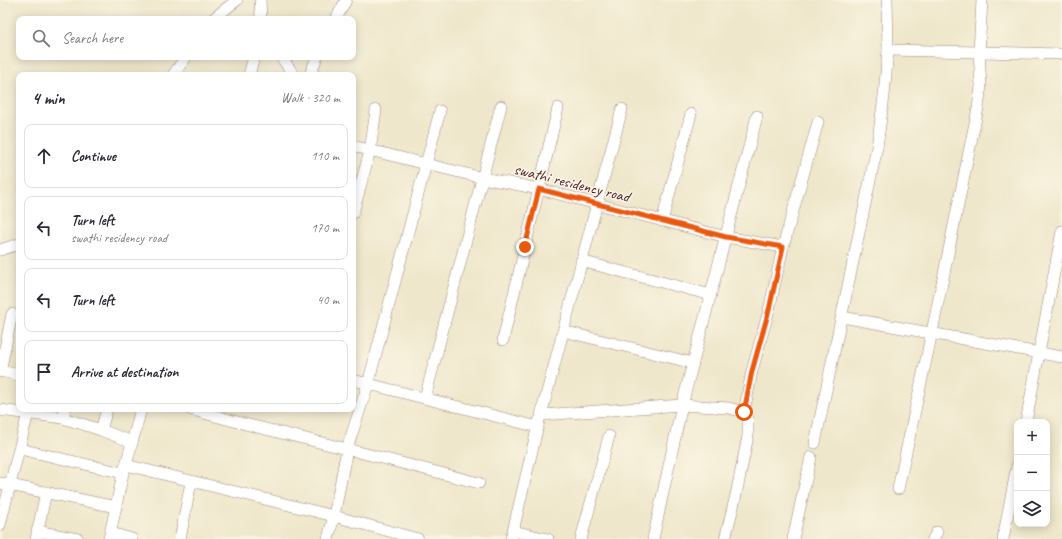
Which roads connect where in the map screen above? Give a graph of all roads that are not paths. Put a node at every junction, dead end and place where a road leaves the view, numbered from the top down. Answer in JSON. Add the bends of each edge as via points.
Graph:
{"nodes":[{"id":1,"x":237,"y":0,"type":"edge"},
{"id":2,"x":260,"y":0,"type":"edge"},
{"id":3,"x":346,"y":0,"type":"edge"},
{"id":4,"x":887,"y":0,"type":"edge"},
{"id":5,"x":982,"y":0,"type":"edge"},
{"id":6,"x":216,"y":16,"type":"edge"},
{"id":7,"x":260,"y":16,"type":"edge"},
{"id":8,"x":338,"y":16,"type":"edge"},
{"id":9,"x":888,"y":50,"type":"junction"},
{"id":10,"x":979,"y":52,"type":"junction"},
{"id":11,"x":1062,"y":54,"type":"edge"},
{"id":12,"x":184,"y":60,"type":"edge"},
{"id":13,"x":253,"y":60,"type":"edge"},
{"id":14,"x":283,"y":60,"type":"edge"},
{"id":15,"x":316,"y":60,"type":"edge"},
{"id":16,"x":175,"y":72,"type":"edge"},
{"id":17,"x":249,"y":72,"type":"edge"},
{"id":18,"x":292,"y":72,"type":"edge"},
{"id":19,"x":311,"y":72,"type":"edge"},
{"id":20,"x":501,"y":106,"type":"dead end"},
{"id":21,"x":558,"y":108,"type":"dead end"},
{"id":22,"x":622,"y":109,"type":"dead end"},
{"id":23,"x":376,"y":110,"type":"dead end"},
{"id":24,"x":440,"y":111,"type":"dead end"},
{"id":25,"x":691,"y":114,"type":"dead end"},
{"id":26,"x":757,"y":116,"type":"dead end"},
{"id":27,"x":818,"y":122,"type":"dead end"},
{"id":28,"x":356,"y":147,"type":"edge"},
{"id":29,"x":370,"y":151,"type":"junction"},
{"id":30,"x":427,"y":164,"type":"junction"},
{"id":31,"x":483,"y":178,"type":"junction"},
{"id":32,"x":539,"y":189,"type":"junction"},
{"id":33,"x":356,"y":202,"type":"edge"},
{"id":34,"x":597,"y":204,"type":"junction"},
{"id":35,"x":662,"y":221,"type":"junction"},
{"id":36,"x":1062,"y":231,"type":"edge"},
{"id":37,"x":726,"y":237,"type":"junction"},
{"id":38,"x":16,"y":245,"type":"edge"},
{"id":39,"x":783,"y":247,"type":"junction"},
{"id":40,"x":0,"y":250,"type":"edge"},
{"id":41,"x":581,"y":262,"type":"junction"},
{"id":42,"x":711,"y":295,"type":"junction"},
{"id":43,"x":12,"y":314,"type":"dead end"},
{"id":44,"x":842,"y":317,"type":"junction"},
{"id":45,"x":563,"y":331,"type":"junction"},
{"id":46,"x":932,"y":332,"type":"junction"},
{"id":47,"x":503,"y":340,"type":"dead end"},
{"id":48,"x":1039,"y":352,"type":"junction"},
{"id":49,"x":1062,"y":357,"type":"edge"},
{"id":50,"x":693,"y":363,"type":"junction"},
{"id":51,"x":0,"y":372,"type":"edge"},
{"id":52,"x":16,"y":375,"type":"edge"},
{"id":53,"x":356,"y":381,"type":"edge"},
{"id":54,"x":368,"y":384,"type":"junction"},
{"id":55,"x":424,"y":398,"type":"junction"},
{"id":56,"x":682,"y":405,"type":"junction"},
{"id":57,"x":0,"y":410,"type":"edge"},
{"id":58,"x":16,"y":411,"type":"edge"},
{"id":59,"x":28,"y":412,"type":"edge"},
{"id":60,"x":106,"y":412,"type":"edge"},
{"id":61,"x":140,"y":412,"type":"edge"},
{"id":62,"x":200,"y":412,"type":"edge"},
{"id":63,"x":744,"y":412,"type":"junction"},
{"id":64,"x":64,"y":414,"type":"edge"},
{"id":65,"x":541,"y":415,"type":"junction"},
{"id":66,"x":1027,"y":419,"type":"edge"},
{"id":67,"x":538,"y":427,"type":"junction"},
{"id":68,"x":100,"y":430,"type":"junction"},
{"id":69,"x":609,"y":436,"type":"dead end"},
{"id":70,"x":132,"y":442,"type":"junction"},
{"id":71,"x":816,"y":442,"type":"dead end"},
{"id":72,"x":20,"y":449,"type":"junction"},
{"id":73,"x":347,"y":449,"type":"junction"},
{"id":74,"x":811,"y":457,"type":"dead end"},
{"id":75,"x":124,"y":469,"type":"junction"},
{"id":76,"x":192,"y":482,"type":"junction"},
{"id":77,"x":1014,"y":482,"type":"edge"},
{"id":78,"x":479,"y":483,"type":"dead end"},
{"id":79,"x":5,"y":484,"type":"edge"},
{"id":80,"x":898,"y":489,"type":"dead end"},
{"id":81,"x":46,"y":492,"type":"junction"},
{"id":82,"x":116,"y":507,"type":"junction"},
{"id":83,"x":334,"y":516,"type":"junction"},
{"id":84,"x":0,"y":523,"type":"edge"},
{"id":85,"x":37,"y":535,"type":"edge"},
{"id":86,"x":512,"y":535,"type":"edge"},
{"id":87,"x":110,"y":536,"type":"edge"},
{"id":88,"x":78,"y":539,"type":"edge"},
{"id":89,"x":132,"y":539,"type":"edge"},
{"id":90,"x":180,"y":539,"type":"edge"},
{"id":91,"x":328,"y":539,"type":"edge"},
{"id":92,"x":418,"y":539,"type":"edge"},
{"id":93,"x":548,"y":539,"type":"edge"},
{"id":94,"x":581,"y":539,"type":"edge"},
{"id":95,"x":652,"y":539,"type":"edge"},
{"id":96,"x":725,"y":539,"type":"edge"},
{"id":97,"x":793,"y":539,"type":"edge"},
{"id":98,"x":1003,"y":539,"type":"edge"}],
"edges":[{"from":1,"to":6,"type":"street"},
{"from":2,"to":7,"type":"street"},
{"from":3,"to":8,"type":"street"},
{"from":4,"to":9,"type":"street"},
{"from":5,"to":10,"type":"street"},
{"from":9,"to":10,"type":"street"},
{"from":9,"to":44,"type":"street","via":[[877,147]]},
{"from":10,"to":11,"type":"street"},
{"from":10,"to":46,"type":"street","via":[[981,86],[978,108]]},
{"from":12,"to":16,"type":"street"},
{"from":13,"to":17,"type":"street"},
{"from":14,"to":18,"type":"street"},
{"from":15,"to":19,"type":"street"},
{"from":20,"to":31,"type":"street"},
{"from":21,"to":32,"type":"street"},
{"from":22,"to":34,"type":"street"},
{"from":23,"to":29,"type":"street"},
{"from":24,"to":30,"type":"street"},
{"from":25,"to":35,"type":"street"},
{"from":26,"to":37,"type":"street"},
{"from":27,"to":39,"type":"street"},
{"from":28,"to":29,"type":"street","name":"swathi residency road"},
{"from":29,"to":30,"type":"street","name":"swathi residency road"},
{"from":29,"to":33,"type":"street"},
{"from":30,"to":31,"type":"street","name":"swathi residency road"},
{"from":30,"to":54,"type":"street"},
{"from":31,"to":32,"type":"street","name":"swathi residency road"},
{"from":31,"to":55,"type":"street"},
{"from":32,"to":34,"type":"street","name":"swathi residency road"},
{"from":32,"to":47,"type":"street"},
{"from":34,"to":35,"type":"street","name":"swathi residency road"},
{"from":34,"to":41,"type":"street"},
{"from":35,"to":37,"type":"street","name":"swathi residency road"},
{"from":36,"to":48,"type":"street"},
{"from":37,"to":39,"type":"street","name":"swathi residency road"},
{"from":37,"to":42,"type":"street"},
{"from":38,"to":40,"type":"street"},
{"from":39,"to":63,"type":"street"},
{"from":41,"to":42,"type":"street"},
{"from":41,"to":45,"type":"street"},
{"from":42,"to":50,"type":"street"},
{"from":43,"to":51,"type":"street"},
{"from":44,"to":46,"type":"street"},
{"from":44,"to":71,"type":"street"},
{"from":45,"to":50,"type":"street"},
{"from":45,"to":65,"type":"street"},
{"from":46,"to":48,"type":"street"},
{"from":46,"to":80,"type":"street"},
{"from":48,"to":49,"type":"street"},
{"from":48,"to":66,"type":"street"},
{"from":50,"to":56,"type":"street"},
{"from":51,"to":52,"type":"street"},
{"from":53,"to":54,"type":"street"},
{"from":54,"to":55,"type":"street"},
{"from":54,"to":73,"type":"street"},
{"from":55,"to":67,"type":"street"},
{"from":56,"to":63,"type":"street","via":[[730,408]]},
{"from":56,"to":65,"type":"street"},
{"from":56,"to":95,"type":"street"},
{"from":57,"to":58,"type":"street"},
{"from":59,"to":64,"type":"street"},
{"from":59,"to":72,"type":"street"},
{"from":60,"to":68,"type":"street"},
{"from":61,"to":70,"type":"street"},
{"from":62,"to":73,"type":"street"},
{"from":63,"to":96,"type":"street","via":[[748,418],[748,436]]},
{"from":64,"to":68,"type":"street"},
{"from":65,"to":67,"type":"street"},
{"from":67,"to":86,"type":"street"},
{"from":68,"to":70,"type":"street"},
{"from":69,"to":94,"type":"street"},
{"from":70,"to":75,"type":"street"},
{"from":72,"to":75,"type":"street"},
{"from":72,"to":79,"type":"street"},
{"from":73,"to":78,"type":"street"},
{"from":73,"to":83,"type":"street"},
{"from":74,"to":97,"type":"street"},
{"from":75,"to":76,"type":"street"},
{"from":75,"to":82,"type":"street"},
{"from":76,"to":83,"type":"street"},
{"from":76,"to":90,"type":"street"},
{"from":77,"to":98,"type":"street"},
{"from":79,"to":81,"type":"street"},
{"from":79,"to":84,"type":"street"},
{"from":81,"to":82,"type":"street"},
{"from":81,"to":85,"type":"street"},
{"from":82,"to":87,"type":"street"},
{"from":83,"to":91,"type":"street"},
{"from":83,"to":92,"type":"street"},
{"from":85,"to":88,"type":"street"},
{"from":86,"to":93,"type":"street"},
{"from":87,"to":89,"type":"street"}]}
